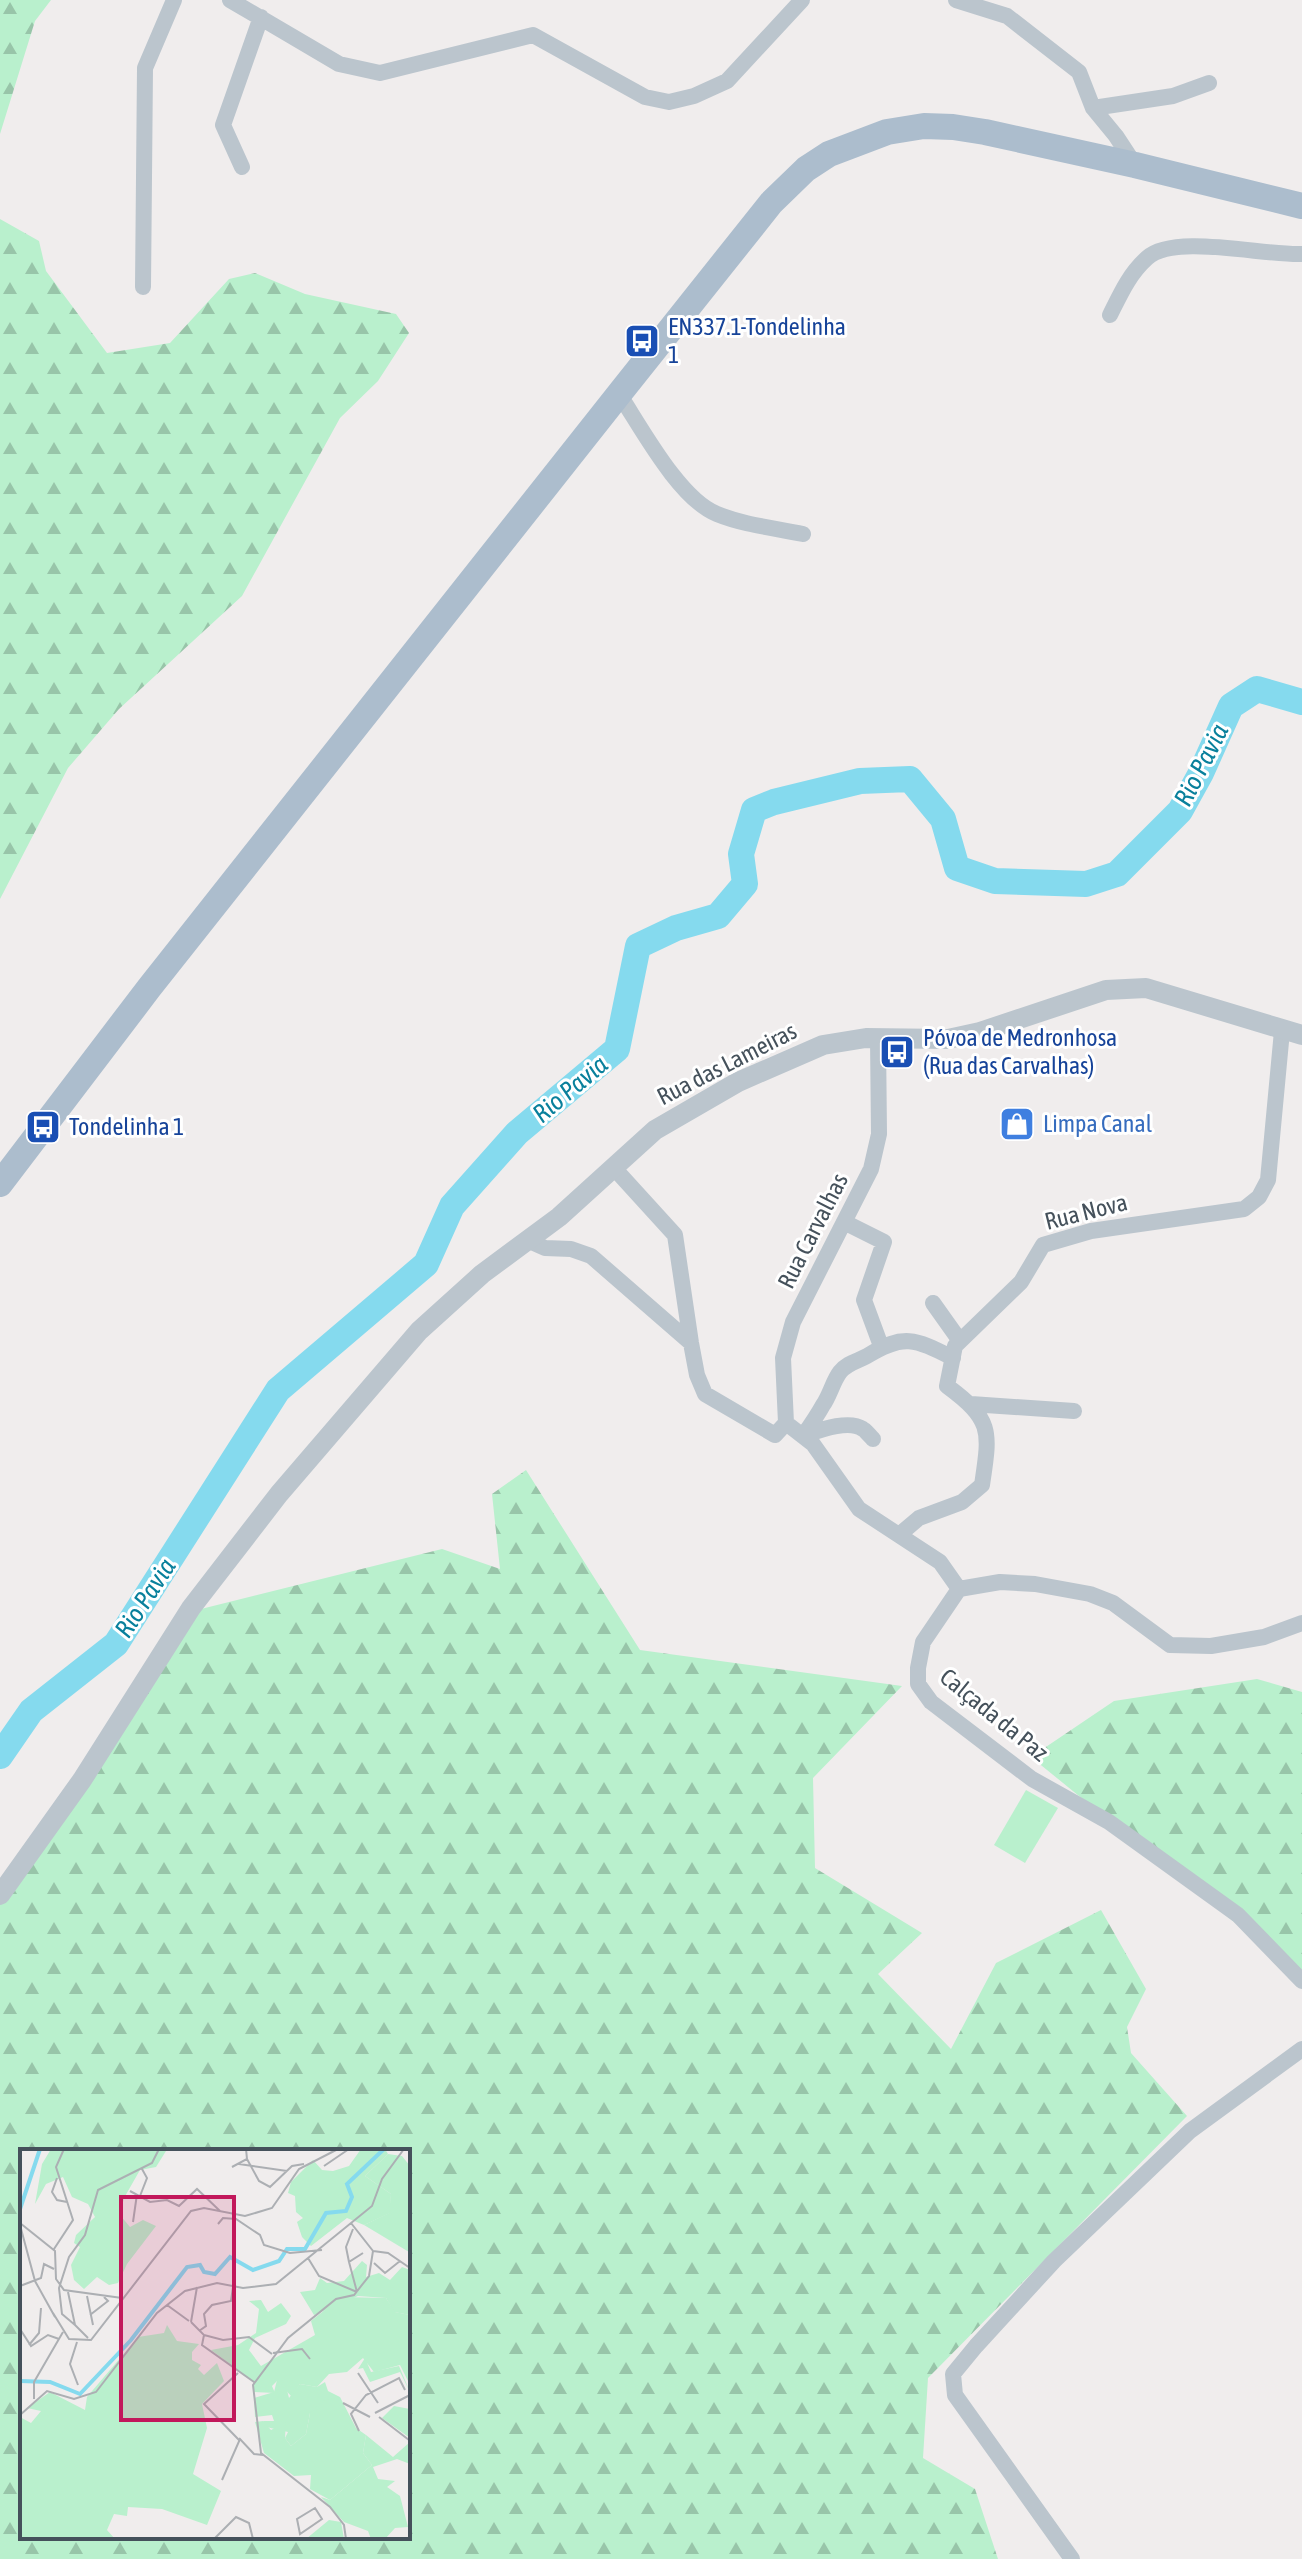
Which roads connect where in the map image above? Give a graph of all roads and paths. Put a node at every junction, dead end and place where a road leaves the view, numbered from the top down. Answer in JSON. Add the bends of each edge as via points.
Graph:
{"nodes":[{"id":1,"x":174,"y":0,"type":"edge"},
{"id":2,"x":230,"y":0,"type":"edge"},
{"id":3,"x":802,"y":0,"type":"edge"},
{"id":4,"x":956,"y":0,"type":"edge"},
{"id":5,"x":261,"y":17,"type":"junction"},
{"id":6,"x":1209,"y":83,"type":"dead end"},
{"id":7,"x":1093,"y":108,"type":"junction"},
{"id":8,"x":1135,"y":165,"type":"junction"},
{"id":9,"x":242,"y":167,"type":"dead end"},
{"id":10,"x":1292,"y":204,"type":"edge"},
{"id":11,"x":1302,"y":222,"type":"edge"},
{"id":12,"x":1302,"y":254,"type":"edge"},
{"id":13,"x":143,"y":287,"type":"dead end"},
{"id":14,"x":1110,"y":315,"type":"dead end"},
{"id":15,"x":619,"y":394,"type":"junction"},
{"id":16,"x":803,"y":534,"type":"dead end"},
{"id":17,"x":1292,"y":1033,"type":"edge"},
{"id":18,"x":878,"y":1038,"type":"junction"},
{"id":19,"x":614,"y":1168,"type":"junction"},
{"id":20,"x":5,"y":1171,"type":"edge"},
{"id":21,"x":844,"y":1222,"type":"junction"},
{"id":22,"x":527,"y":1240,"type":"junction"},
{"id":23,"x":933,"y":1303,"type":"dead end"},
{"id":24,"x":960,"y":1341,"type":"junction"},
{"id":25,"x":691,"y":1343,"type":"junction"},
{"id":26,"x":881,"y":1346,"type":"junction"},
{"id":27,"x":953,"y":1358,"type":"junction"},
{"id":28,"x":971,"y":1404,"type":"junction"},
{"id":29,"x":1074,"y":1411,"type":"dead end"},
{"id":30,"x":786,"y":1423,"type":"junction"},
{"id":31,"x":803,"y":1436,"type":"junction"},
{"id":32,"x":873,"y":1439,"type":"dead end"},
{"id":33,"x":899,"y":1535,"type":"junction"},
{"id":34,"x":959,"y":1589,"type":"junction"},
{"id":35,"x":1302,"y":1623,"type":"edge"},
{"id":36,"x":0,"y":1895,"type":"edge"},
{"id":37,"x":1302,"y":1981,"type":"edge"},
{"id":38,"x":1302,"y":2049,"type":"edge"},
{"id":39,"x":1072,"y":2559,"type":"edge"}],
"edges":[{"from":1,"to":13,"type":"street","via":[[145,68]]},
{"from":2,"to":5,"type":"street"},
{"from":3,"to":5,"type":"street","via":[[727,81],[669,102],[645,97],[533,35],[380,73],[339,64]]},
{"from":4,"to":7,"type":"street","via":[[1007,16],[1079,72]]},
{"from":5,"to":9,"type":"street","via":[[223,125]]},
{"from":6,"to":7,"type":"street","via":[[1173,96]]},
{"from":7,"to":8,"type":"street"},
{"from":8,"to":10,"type":"main road"},
{"from":8,"to":15,"type":"main road","via":[[953,127],[904,128],[829,154],[771,203]]},
{"from":10,"to":11,"type":"street"},
{"from":12,"to":14,"type":"street","via":[[1192,245],[1150,255],[1129,277]]},
{"from":15,"to":16,"type":"street","via":[[653,451],[715,514]]},
{"from":15,"to":20,"type":"main road"},
{"from":17,"to":18,"type":"street","name":"Rua das Lameiras","via":[[1146,988],[1106,990],[948,1039]]},
{"from":17,"to":24,"type":"street","name":"Rua Nova","via":[[1268,1180],[1259,1197],[1244,1209],[1091,1231],[1043,1245],[1021,1282]]},
{"from":18,"to":19,"type":"street","name":"Rua das Lameiras","via":[[823,1045],[738,1082],[655,1130]]},
{"from":18,"to":21,"type":"street","name":"Rua Carvalhas","via":[[879,1134],[871,1169]]},
{"from":19,"to":22,"type":"street","name":"Rua das Lameiras"},
{"from":19,"to":25,"type":"street","via":[[675,1235]]},
{"from":21,"to":26,"type":"street","via":[[884,1242],[864,1300]]},
{"from":21,"to":30,"type":"street","name":"Rua Carvalhas","via":[[793,1322],[783,1358]]},
{"from":22,"to":25,"type":"street","via":[[591,1256]]},
{"from":22,"to":36,"type":"street","name":"Rua das Lameiras","via":[[424,1326],[279,1494],[191,1608],[82,1780]]},
{"from":23,"to":24,"type":"street"},
{"from":24,"to":27,"type":"street","name":"Rua Nova"},
{"from":25,"to":30,"type":"street","via":[[705,1394],[775,1435]]},
{"from":26,"to":27,"type":"street","via":[[913,1341]]},
{"from":26,"to":31,"type":"street","via":[[839,1373]]},
{"from":27,"to":28,"type":"street","name":"Rua Nova","via":[[947,1386]]},
{"from":28,"to":29,"type":"street"},
{"from":28,"to":33,"type":"street","name":"Rua Nova","via":[[986,1425],[982,1485],[962,1502],[919,1518]]},
{"from":30,"to":31,"type":"street"},
{"from":31,"to":32,"type":"street","via":[[855,1426]]},
{"from":31,"to":33,"type":"street","via":[[859,1509]]},
{"from":33,"to":34,"type":"street","via":[[940,1562]]},
{"from":34,"to":35,"type":"street","via":[[1000,1582],[1090,1594],[1113,1603],[1170,1645],[1211,1646],[1264,1637]]},
{"from":34,"to":37,"type":"street","name":"Calçada da Paz","via":[[923,1642],[918,1684],[931,1702],[1032,1779],[1109,1822],[1238,1915]]},
{"from":38,"to":39,"type":"street","via":[[1190,2131],[1054,2261],[953,2374],[955,2395]]}]}
